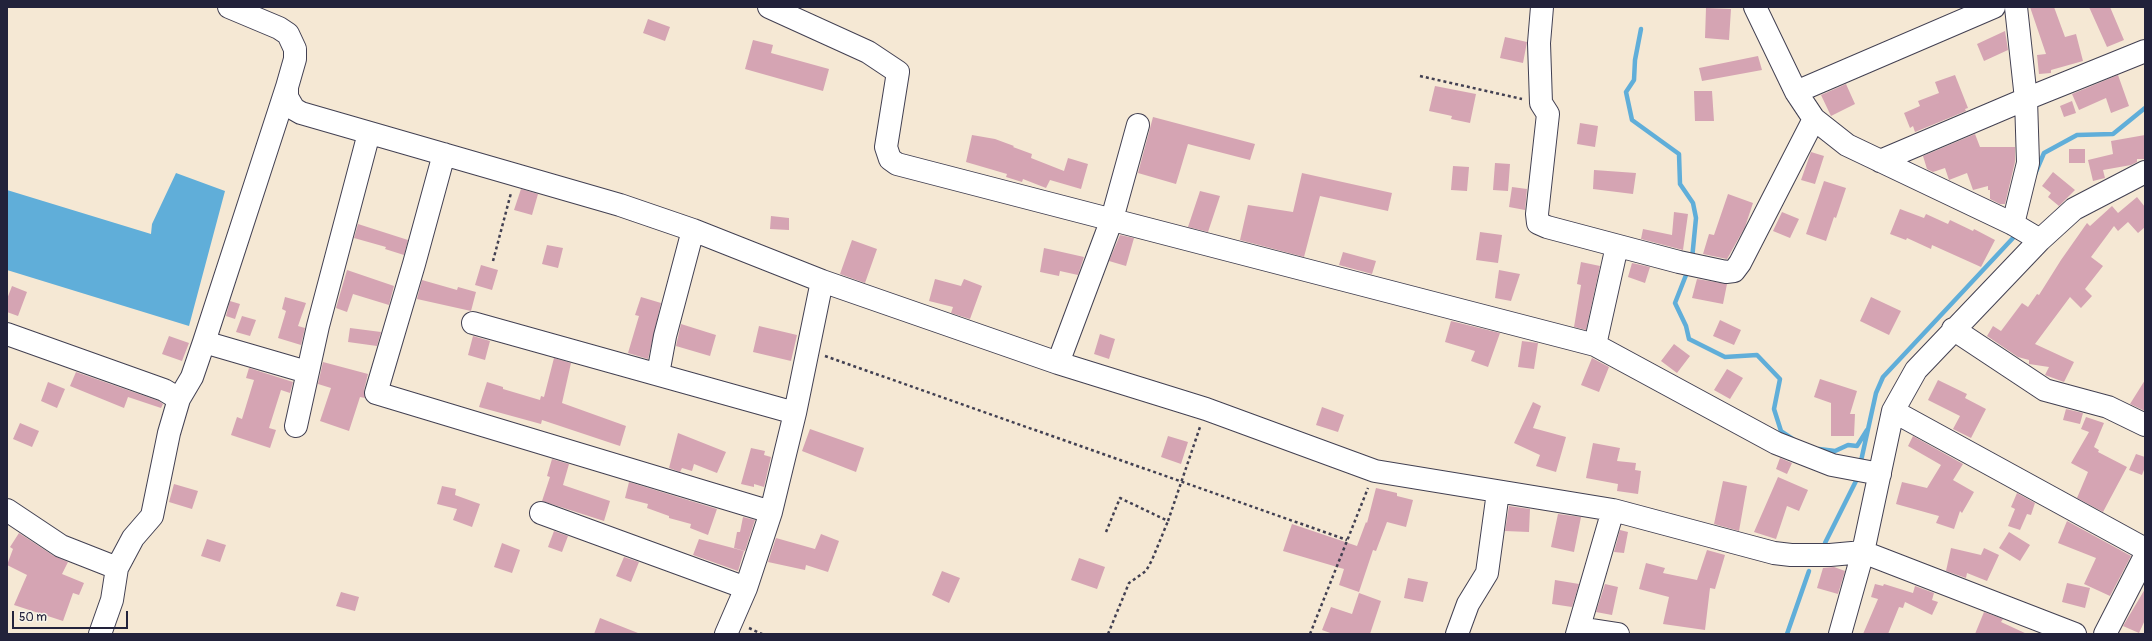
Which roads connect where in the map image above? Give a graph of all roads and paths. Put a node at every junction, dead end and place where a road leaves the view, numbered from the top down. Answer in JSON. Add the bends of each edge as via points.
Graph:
{"nodes":[{"id":1,"x":229,"y":7,"type":"edge"},
{"id":2,"x":770,"y":7,"type":"edge"},
{"id":3,"x":1542,"y":7,"type":"edge"},
{"id":4,"x":1755,"y":7,"type":"edge"},
{"id":5,"x":1994,"y":7,"type":"edge"},
{"id":6,"x":2016,"y":7,"type":"edge"},
{"id":7,"x":2145,"y":51,"type":"edge"},
{"id":8,"x":1420,"y":76,"type":"dead end"},
{"id":9,"x":287,"y":87,"type":"junction"},
{"id":10,"x":1796,"y":92,"type":"junction"},
{"id":11,"x":2026,"y":99,"type":"junction"},
{"id":12,"x":1540,"y":103,"type":"junction"},
{"id":13,"x":1814,"y":119,"type":"junction"},
{"id":14,"x":1138,"y":125,"type":"dead end"},
{"id":15,"x":369,"y":133,"type":"junction"},
{"id":16,"x":444,"y":154,"type":"junction"},
{"id":17,"x":1880,"y":161,"type":"junction"},
{"id":18,"x":2145,"y":172,"type":"edge"},
{"id":19,"x":515,"y":175,"type":"junction"},
{"id":20,"x":1112,"y":219,"type":"junction"},
{"id":21,"x":2013,"y":224,"type":"junction"},
{"id":22,"x":693,"y":230,"type":"junction"},
{"id":23,"x":2040,"y":240,"type":"junction"},
{"id":24,"x":1617,"y":246,"type":"junction"},
{"id":25,"x":493,"y":261,"type":"dead end"},
{"id":26,"x":822,"y":281,"type":"junction"},
{"id":27,"x":473,"y":323,"type":"dead end"},
{"id":28,"x":1954,"y":329,"type":"junction"},
{"id":29,"x":7,"y":334,"type":"edge"},
{"id":30,"x":204,"y":342,"type":"junction"},
{"id":31,"x":1595,"y":345,"type":"junction"},
{"id":32,"x":808,"y":350,"type":"junction"},
{"id":33,"x":1058,"y":363,"type":"junction"},
{"id":34,"x":307,"y":372,"type":"junction"},
{"id":35,"x":658,"y":374,"type":"junction"},
{"id":36,"x":179,"y":399,"type":"junction"},
{"id":37,"x":1206,"y":409,"type":"junction"},
{"id":38,"x":1893,"y":411,"type":"junction"},
{"id":39,"x":795,"y":412,"type":"junction"},
{"id":40,"x":2145,"y":425,"type":"edge"},
{"id":41,"x":296,"y":426,"type":"dead end"},
{"id":42,"x":1375,"y":471,"type":"junction"},
{"id":43,"x":1880,"y":474,"type":"junction"},
{"id":44,"x":1182,"y":481,"type":"junction"},
{"id":45,"x":1498,"y":492,"type":"junction"},
{"id":46,"x":7,"y":510,"type":"edge"},
{"id":47,"x":1613,"y":510,"type":"junction"},
{"id":48,"x":771,"y":512,"type":"junction"},
{"id":49,"x":541,"y":513,"type":"dead end"},
{"id":50,"x":1168,"y":521,"type":"junction"},
{"id":51,"x":1106,"y":532,"type":"dead end"},
{"id":52,"x":1347,"y":540,"type":"junction"},
{"id":53,"x":2145,"y":549,"type":"edge"},
{"id":54,"x":1863,"y":552,"type":"junction"},
{"id":55,"x":2145,"y":556,"type":"edge"},
{"id":56,"x":117,"y":568,"type":"junction"},
{"id":57,"x":746,"y":588,"type":"junction"},
{"id":58,"x":1578,"y":631,"type":"edge"},
{"id":59,"x":100,"y":634,"type":"edge"},
{"id":60,"x":726,"y":634,"type":"edge"},
{"id":61,"x":1108,"y":634,"type":"edge"},
{"id":62,"x":1310,"y":634,"type":"edge"},
{"id":63,"x":1457,"y":634,"type":"edge"},
{"id":64,"x":1618,"y":634,"type":"edge"},
{"id":65,"x":1840,"y":634,"type":"edge"},
{"id":66,"x":2075,"y":634,"type":"edge"},
{"id":67,"x":2105,"y":634,"type":"edge"}],
"edges":[{"from":1,"to":9,"type":"street","via":[[288,34],[295,49],[295,59]]},
{"from":2,"to":20,"type":"street","via":[[868,52],[898,72],[886,147],[890,159],[897,164]]},
{"from":3,"to":12,"type":"street","via":[[1539,43]]},
{"from":4,"to":10,"type":"street"},
{"from":5,"to":10,"type":"street"},
{"from":6,"to":11,"type":"street"},
{"from":7,"to":11,"type":"street"},
{"from":8,"to":12,"type":"path"},
{"from":9,"to":15,"type":"street","via":[[287,97],[294,109],[301,113]]},
{"from":9,"to":30,"type":"street"},
{"from":10,"to":13,"type":"street"},
{"from":11,"to":17,"type":"street"},
{"from":11,"to":21,"type":"street","via":[[2028,163]]},
{"from":12,"to":24,"type":"street","via":[[1548,114],[1538,223]]},
{"from":13,"to":17,"type":"street","via":[[1847,145]]},
{"from":13,"to":24,"type":"street","via":[[1734,271],[1726,272],[1688,264]]},
{"from":14,"to":20,"type":"street"},
{"from":15,"to":16,"type":"street"},
{"from":15,"to":34,"type":"street"},
{"from":16,"to":19,"type":"street"},
{"from":16,"to":48,"type":"street","via":[[376,393]]},
{"from":17,"to":21,"type":"street"},
{"from":18,"to":23,"type":"street","via":[[2074,208]]},
{"from":19,"to":22,"type":"street","via":[[620,205]]},
{"from":19,"to":25,"type":"path"},
{"from":20,"to":31,"type":"street"},
{"from":20,"to":33,"type":"street"},
{"from":21,"to":23,"type":"street"},
{"from":22,"to":26,"type":"street"},
{"from":22,"to":35,"type":"street","via":[[662,349]]},
{"from":23,"to":28,"type":"street"},
{"from":24,"to":31,"type":"street"},
{"from":26,"to":32,"type":"street"},
{"from":26,"to":33,"type":"street"},
{"from":27,"to":35,"type":"street"},
{"from":28,"to":38,"type":"street","via":[[1916,370]]},
{"from":28,"to":40,"type":"street","via":[[2045,390],[2108,407]]},
{"from":29,"to":36,"type":"street","via":[[164,390]]},
{"from":30,"to":34,"type":"street"},
{"from":30,"to":36,"type":"street","via":[[192,377]]},
{"from":31,"to":43,"type":"street","via":[[1776,443],[1832,465]]},
{"from":32,"to":39,"type":"street"},
{"from":32,"to":44,"type":"path"},
{"from":33,"to":37,"type":"street"},
{"from":34,"to":41,"type":"street"},
{"from":35,"to":39,"type":"street"},
{"from":36,"to":56,"type":"street","via":[[169,433],[152,516],[133,538]]},
{"from":37,"to":42,"type":"street"},
{"from":37,"to":44,"type":"path"},
{"from":38,"to":43,"type":"street"},
{"from":38,"to":53,"type":"street"},
{"from":39,"to":48,"type":"street"},
{"from":42,"to":45,"type":"street"},
{"from":42,"to":52,"type":"path"},
{"from":43,"to":54,"type":"street"},
{"from":44,"to":50,"type":"path"},
{"from":44,"to":52,"type":"path"},
{"from":45,"to":47,"type":"street"},
{"from":45,"to":63,"type":"street","via":[[1486,573],[1468,604]]},
{"from":46,"to":56,"type":"street","via":[[61,546]]},
{"from":47,"to":54,"type":"street","via":[[1774,553],[1830,555]]},
{"from":47,"to":58,"type":"street"},
{"from":48,"to":57,"type":"street"},
{"from":49,"to":57,"type":"street"},
{"from":50,"to":51,"type":"path","via":[[1120,498]]},
{"from":50,"to":61,"type":"path","via":[[1146,571],[1129,583]]},
{"from":52,"to":62,"type":"path"},
{"from":54,"to":65,"type":"street"},
{"from":54,"to":66,"type":"street"},
{"from":55,"to":67,"type":"street"},
{"from":56,"to":59,"type":"street","via":[[112,600]]},
{"from":57,"to":60,"type":"street"},
{"from":58,"to":64,"type":"street"}]}
